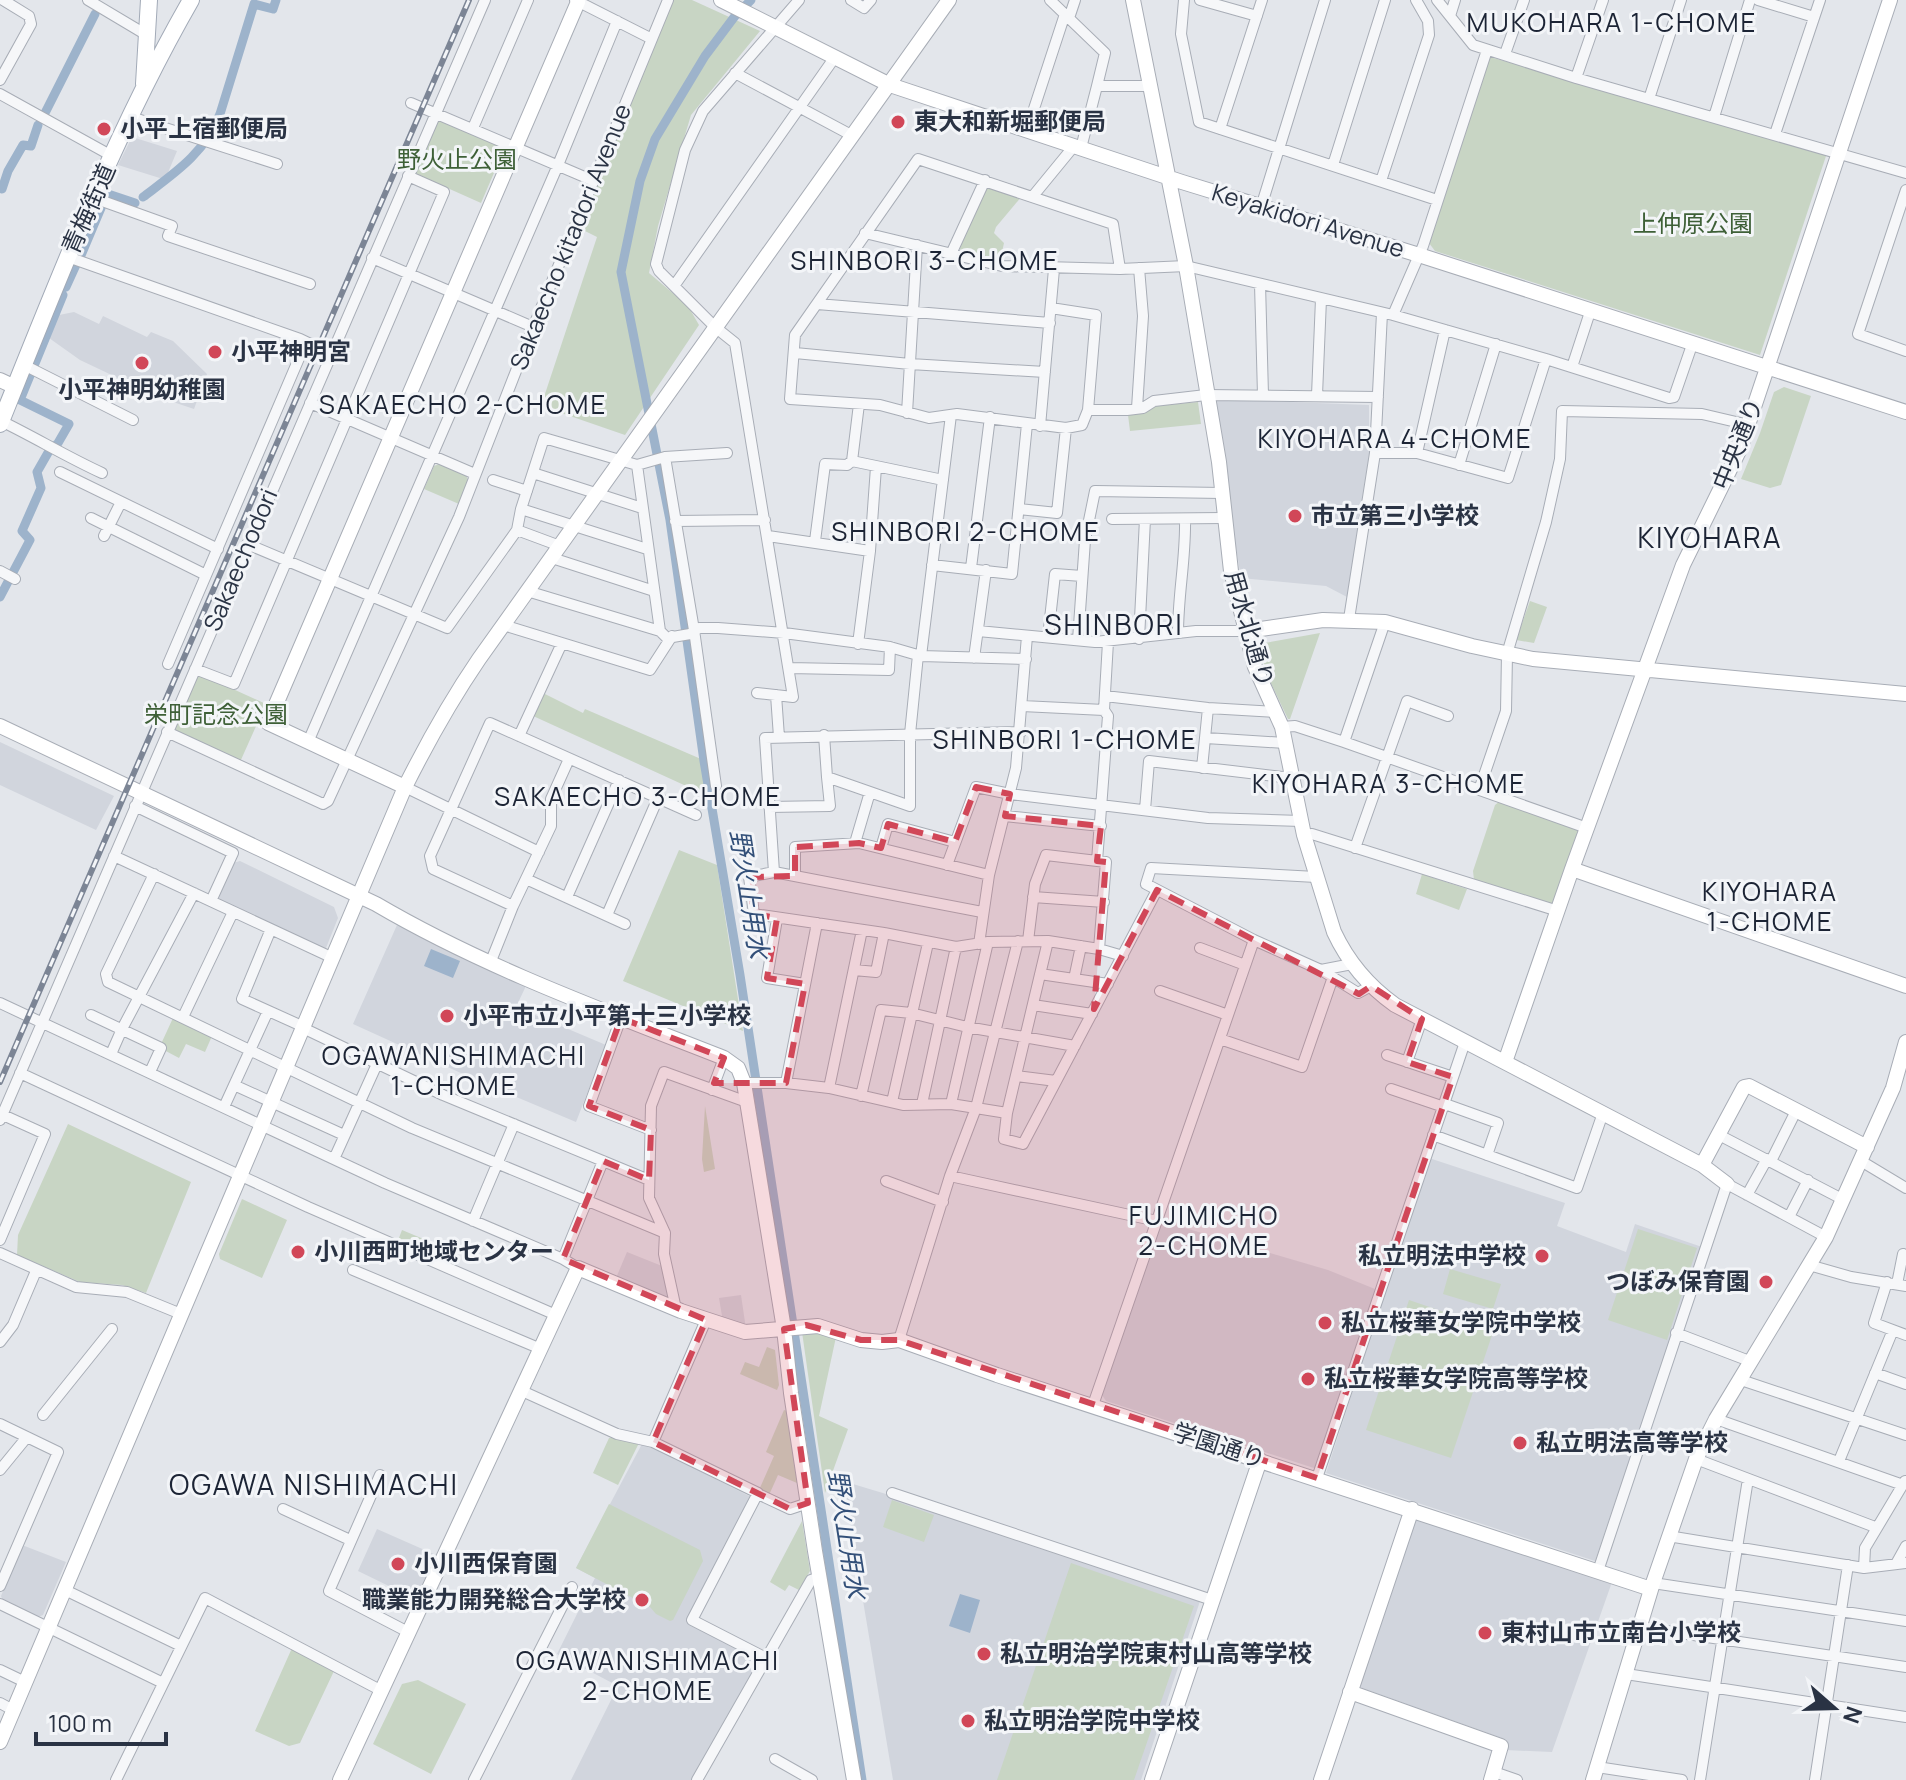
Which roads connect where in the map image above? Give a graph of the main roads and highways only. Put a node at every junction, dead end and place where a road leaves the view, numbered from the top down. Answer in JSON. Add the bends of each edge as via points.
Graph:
{"nodes":[{"id":1,"x":149,"y":0,"type":"edge"},
{"id":2,"x":191,"y":0,"type":"edge"},
{"id":3,"x":144,"y":89,"type":"junction"},
{"id":4,"x":7,"y":383,"type":"edge"},
{"id":5,"x":1,"y":422,"type":"edge"}],
"edges":[{"from":1,"to":3,"type":"main road"},
{"from":2,"to":3,"type":"main road","name":"青梅街道"},
{"from":3,"to":4,"type":"main road","name":"青梅街道","via":[[68,257],[30,368]]},
{"from":4,"to":5,"type":"main road","name":"青梅街道"}]}
